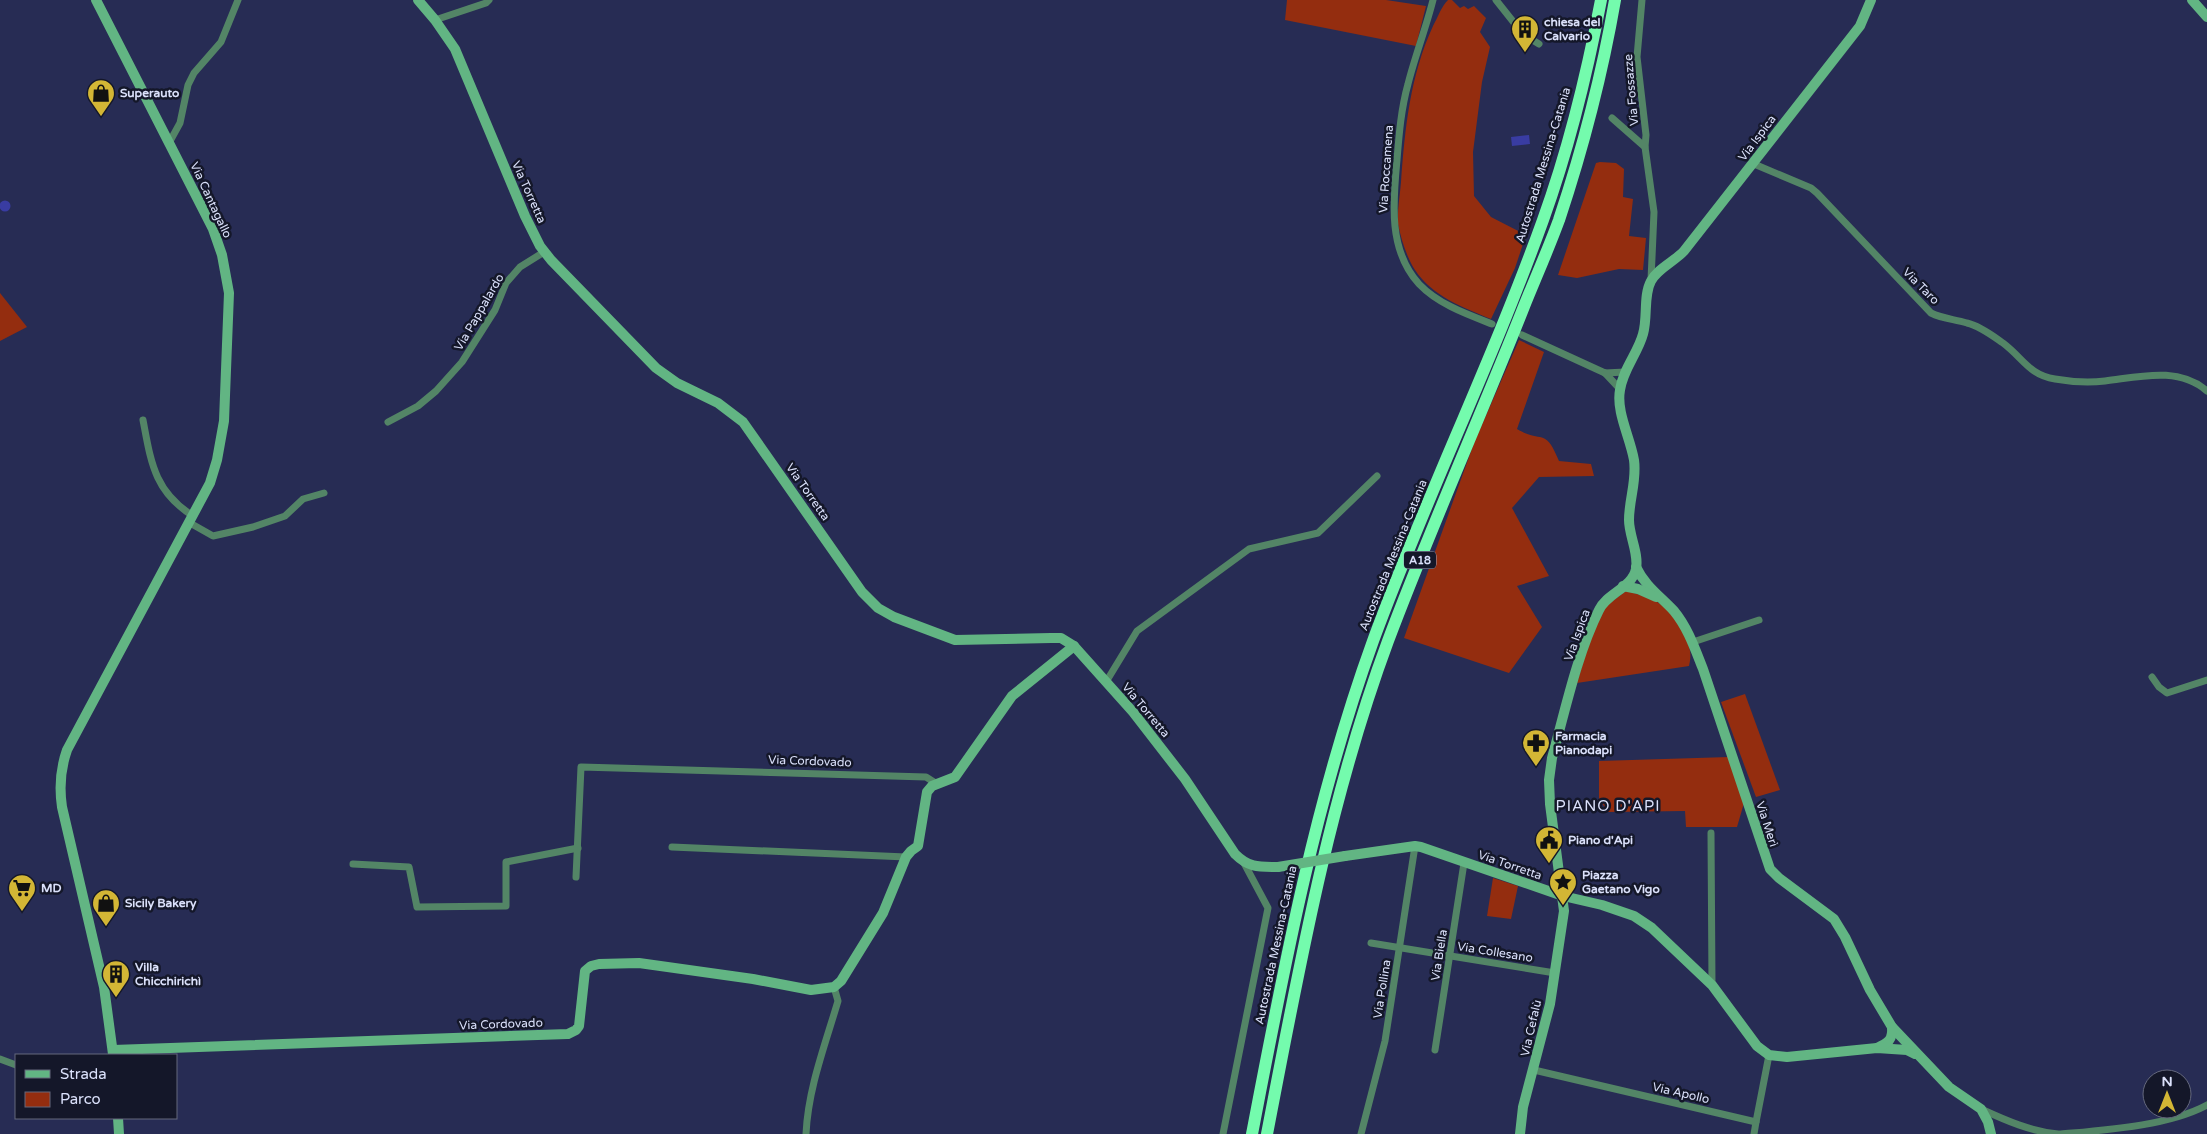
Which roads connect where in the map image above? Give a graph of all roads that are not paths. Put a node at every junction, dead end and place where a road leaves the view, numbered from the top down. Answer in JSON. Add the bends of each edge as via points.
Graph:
{"nodes":[{"id":1,"x":96,"y":0,"type":"edge"},
{"id":2,"x":238,"y":0,"type":"edge"},
{"id":3,"x":418,"y":0,"type":"edge"},
{"id":4,"x":489,"y":0,"type":"edge"},
{"id":5,"x":1433,"y":0,"type":"edge"},
{"id":6,"x":1496,"y":0,"type":"edge"},
{"id":7,"x":1601,"y":0,"type":"edge"},
{"id":8,"x":1615,"y":0,"type":"edge"},
{"id":9,"x":1642,"y":0,"type":"edge"},
{"id":10,"x":1871,"y":0,"type":"edge"},
{"id":11,"x":2192,"y":0,"type":"edge"},
{"id":12,"x":2207,"y":17,"type":"edge"},
{"id":13,"x":435,"y":20,"type":"junction"},
{"id":14,"x":1539,"y":44,"type":"dead end"},
{"id":15,"x":1612,"y":118,"type":"dead end"},
{"id":16,"x":169,"y":143,"type":"junction"},
{"id":17,"x":1645,"y":148,"type":"junction"},
{"id":18,"x":1754,"y":164,"type":"junction"},
{"id":19,"x":544,"y":252,"type":"junction"},
{"id":20,"x":1651,"y":281,"type":"junction"},
{"id":21,"x":1492,"y":324,"type":"dead end"},
{"id":22,"x":1522,"y":335,"type":"dead end"},
{"id":23,"x":1625,"y":372,"type":"junction"},
{"id":24,"x":1605,"y":373,"type":"junction"},
{"id":25,"x":1620,"y":389,"type":"junction"},
{"id":26,"x":2207,"y":391,"type":"edge"},
{"id":27,"x":143,"y":420,"type":"dead end"},
{"id":28,"x":388,"y":422,"type":"dead end"},
{"id":29,"x":1376,"y":476,"type":"dead end"},
{"id":30,"x":324,"y":493,"type":"dead end"},
{"id":31,"x":191,"y":519,"type":"junction"},
{"id":32,"x":1636,"y":567,"type":"junction"},
{"id":33,"x":1627,"y":583,"type":"junction"},
{"id":34,"x":1650,"y":588,"type":"junction"},
{"id":35,"x":1663,"y":600,"type":"junction"},
{"id":36,"x":1760,"y":620,"type":"dead end"},
{"id":37,"x":1693,"y":642,"type":"junction"},
{"id":38,"x":1074,"y":646,"type":"junction"},
{"id":39,"x":2152,"y":677,"type":"dead end"},
{"id":40,"x":2207,"y":680,"type":"edge"},
{"id":41,"x":1106,"y":682,"type":"junction"},
{"id":42,"x":937,"y":784,"type":"junction"},
{"id":43,"x":1711,"y":833,"type":"dead end"},
{"id":44,"x":1415,"y":846,"type":"junction"},
{"id":45,"x":672,"y":847,"type":"dead end"},
{"id":46,"x":578,"y":848,"type":"junction"},
{"id":47,"x":906,"y":857,"type":"junction"},
{"id":48,"x":1244,"y":863,"type":"junction"},
{"id":49,"x":1464,"y":863,"type":"junction"},
{"id":50,"x":353,"y":864,"type":"dead end"},
{"id":51,"x":576,"y":876,"type":"dead end"},
{"id":52,"x":1563,"y":896,"type":"junction"},
{"id":53,"x":1562,"y":926,"type":"joint"},
{"id":54,"x":1371,"y":944,"type":"dead end"},
{"id":55,"x":1399,"y":948,"type":"junction"},
{"id":56,"x":1450,"y":956,"type":"junction"},
{"id":57,"x":1555,"y":973,"type":"junction"},
{"id":58,"x":1712,"y":985,"type":"junction"},
{"id":59,"x":834,"y":987,"type":"junction"},
{"id":60,"x":1892,"y":1027,"type":"junction"},
{"id":61,"x":1877,"y":1048,"type":"junction"},
{"id":62,"x":1435,"y":1050,"type":"dead end"},
{"id":63,"x":113,"y":1052,"type":"edge"},
{"id":64,"x":1769,"y":1055,"type":"junction"},
{"id":65,"x":1920,"y":1056,"type":"junction"},
{"id":66,"x":0,"y":1060,"type":"edge"},
{"id":67,"x":15,"y":1066,"type":"edge"},
{"id":68,"x":1534,"y":1070,"type":"junction"},
{"id":69,"x":2207,"y":1105,"type":"edge"},
{"id":70,"x":1981,"y":1109,"type":"junction"},
{"id":71,"x":118,"y":1119,"type":"edge"},
{"id":72,"x":1756,"y":1122,"type":"junction"},
{"id":73,"x":119,"y":1134,"type":"edge"},
{"id":74,"x":806,"y":1134,"type":"edge"},
{"id":75,"x":1223,"y":1134,"type":"edge"},
{"id":76,"x":1252,"y":1134,"type":"edge"},
{"id":77,"x":1267,"y":1134,"type":"edge"},
{"id":78,"x":1361,"y":1134,"type":"edge"},
{"id":79,"x":1520,"y":1134,"type":"edge"},
{"id":80,"x":1754,"y":1134,"type":"edge"},
{"id":81,"x":1991,"y":1134,"type":"edge"},
{"id":82,"x":2059,"y":1134,"type":"edge"}],
"edges":[{"from":1,"to":16,"type":"street","name":"Via Cantagallo"},
{"from":2,"to":16,"type":"street","via":[[221,42],[194,73],[188,85],[180,123]]},
{"from":3,"to":13,"type":"street","name":"Via Torretta"},
{"from":4,"to":13,"type":"street"},
{"from":5,"to":21,"type":"street","name":"Via Roccamena","via":[[1407,86],[1399,131],[1393,207],[1395,228],[1399,249],[1422,287],[1441,301]]},
{"from":6,"to":14,"type":"street","via":[[1523,34]]},
{"from":7,"to":76,"type":"highway","name":"Autostrada Messina-Catania","number":"A18","via":[[1577,106],[1543,218],[1374,638],[1349,713],[1304,873]]},
{"from":8,"to":77,"type":"highway","number":"A18","via":[[1590,118],[1558,222],[1422,553],[1362,718],[1319,876]]},
{"from":9,"to":17,"type":"street","name":"Via Fossazze","via":[[1637,57]]},
{"from":10,"to":18,"type":"street","name":"Via Ispica","via":[[1860,26]]},
{"from":11,"to":12,"type":"street"},
{"from":13,"to":19,"type":"street","name":"Via Torretta","via":[[455,49],[524,216]]},
{"from":15,"to":17,"type":"street"},
{"from":16,"to":31,"type":"street","name":"Via Cantagallo","via":[[213,230],[229,292],[222,440],[210,483]]},
{"from":17,"to":20,"type":"street","via":[[1654,212]]},
{"from":18,"to":20,"type":"street","name":"Via Ispica","via":[[1684,251]]},
{"from":18,"to":26,"type":"street","name":"Via Taro","via":[[1817,193],[1931,313],[1940,318],[1966,322],[1986,332],[2042,377],[2074,382],[2139,375],[2184,377]]},
{"from":19,"to":28,"type":"street","name":"Via Pappalardo","via":[[520,267],[506,283],[495,310],[462,362],[436,391]]},
{"from":19,"to":38,"type":"street","name":"Via Torretta","via":[[656,368],[677,383],[724,406],[743,422],[862,592],[878,608],[955,640],[1061,638]]},
{"from":20,"to":23,"type":"street","via":[[1643,335]]},
{"from":22,"to":24,"type":"street"},
{"from":23,"to":24,"type":"street"},
{"from":23,"to":25,"type":"street"},
{"from":24,"to":25,"type":"street"},
{"from":25,"to":32,"type":"street","via":[[1619,402],[1634,460],[1629,520]]},
{"from":27,"to":31,"type":"street","via":[[154,474],[166,494]]},
{"from":29,"to":41,"type":"street","via":[[1318,532],[1249,549],[1137,631]]},
{"from":30,"to":31,"type":"street","via":[[304,499],[285,516],[213,536]]},
{"from":31,"to":63,"type":"street","name":"Via Cantagallo","via":[[67,750],[62,766],[59,788],[62,807],[104,988]]},
{"from":32,"to":33,"type":"street","name":"Via Ispica"},
{"from":32,"to":34,"type":"street"},
{"from":33,"to":34,"type":"street"},
{"from":33,"to":35,"type":"street"},
{"from":33,"to":52,"type":"street","name":"Via Ispica","via":[[1600,608],[1590,630],[1552,758],[1550,804]]},
{"from":34,"to":35,"type":"street","name":"Via Merì"},
{"from":35,"to":37,"type":"street","name":"Via Merì","via":[[1683,623]]},
{"from":36,"to":37,"type":"street"},
{"from":37,"to":60,"type":"street","name":"Via Merì","via":[[1770,868],[1778,878],[1834,919]]},
{"from":38,"to":41,"type":"street","name":"Via Torretta"},
{"from":38,"to":42,"type":"street","via":[[1012,696],[955,777]]},
{"from":39,"to":40,"type":"street","via":[[2168,693]]},
{"from":41,"to":48,"type":"street","name":"Via Torretta","via":[[1185,779]]},
{"from":42,"to":46,"type":"street","name":"Via Cordovado","via":[[926,777],[581,767]]},
{"from":42,"to":47,"type":"street","via":[[927,792],[918,846]]},
{"from":43,"to":58,"type":"street"},
{"from":44,"to":48,"type":"street","name":"Via Torretta","bridge":true,"via":[[1278,867],[1260,868]]},
{"from":44,"to":49,"type":"street","name":"Via Torretta"},
{"from":44,"to":55,"type":"street","name":"Via Pollina"},
{"from":45,"to":47,"type":"street"},
{"from":46,"to":50,"type":"street","via":[[506,862],[506,906],[417,906],[409,867]]},
{"from":46,"to":51,"type":"street","name":"Via Cordovado"},
{"from":47,"to":59,"type":"street","via":[[883,912]]},
{"from":48,"to":75,"type":"street","name":"Via Torretta","via":[[1268,908]]},
{"from":49,"to":52,"type":"street","name":"Via Torretta"},
{"from":49,"to":56,"type":"street","name":"Via Biella"},
{"from":52,"to":53,"type":"street","name":"Via Ispica"},
{"from":52,"to":58,"type":"street","name":"Via Torretta","via":[[1634,916],[1652,928]]},
{"from":53,"to":57,"type":"street","name":"Via Cefalù"},
{"from":54,"to":55,"type":"street","name":"Via Collesano"},
{"from":55,"to":56,"type":"street","name":"Via Collesano"},
{"from":55,"to":78,"type":"street","name":"Via Pollina","via":[[1385,1041]]},
{"from":56,"to":57,"type":"street","name":"Via Collesano"},
{"from":56,"to":62,"type":"street","name":"Via Biella"},
{"from":57,"to":68,"type":"street","name":"Via Cefalù"},
{"from":58,"to":64,"type":"street","name":"Via Torretta","via":[[1757,1046]]},
{"from":59,"to":63,"type":"street","name":"Via Cordovado","via":[[811,990],[639,963],[598,964],[585,971],[579,1026],[568,1034]]},
{"from":59,"to":74,"type":"street","via":[[838,1001],[812,1090]]},
{"from":60,"to":61,"type":"street","via":[[1888,1044]]},
{"from":60,"to":65,"type":"street","name":"Via Merì"},
{"from":61,"to":64,"type":"street","via":[[1787,1057]]},
{"from":61,"to":65,"type":"street","via":[[1907,1050]]},
{"from":64,"to":72,"type":"street"},
{"from":65,"to":70,"type":"street","name":"Via Merì","via":[[1948,1087]]},
{"from":66,"to":67,"type":"street"},
{"from":68,"to":72,"type":"street","name":"Via Apollo"},
{"from":68,"to":79,"type":"street","name":"Via Cefalù","via":[[1523,1108]]},
{"from":69,"to":82,"type":"street","via":[[2166,1120]]},
{"from":70,"to":81,"type":"street"},
{"from":70,"to":82,"type":"street","via":[[2035,1132]]},
{"from":71,"to":73,"type":"street"},
{"from":72,"to":80,"type":"street"}]}
